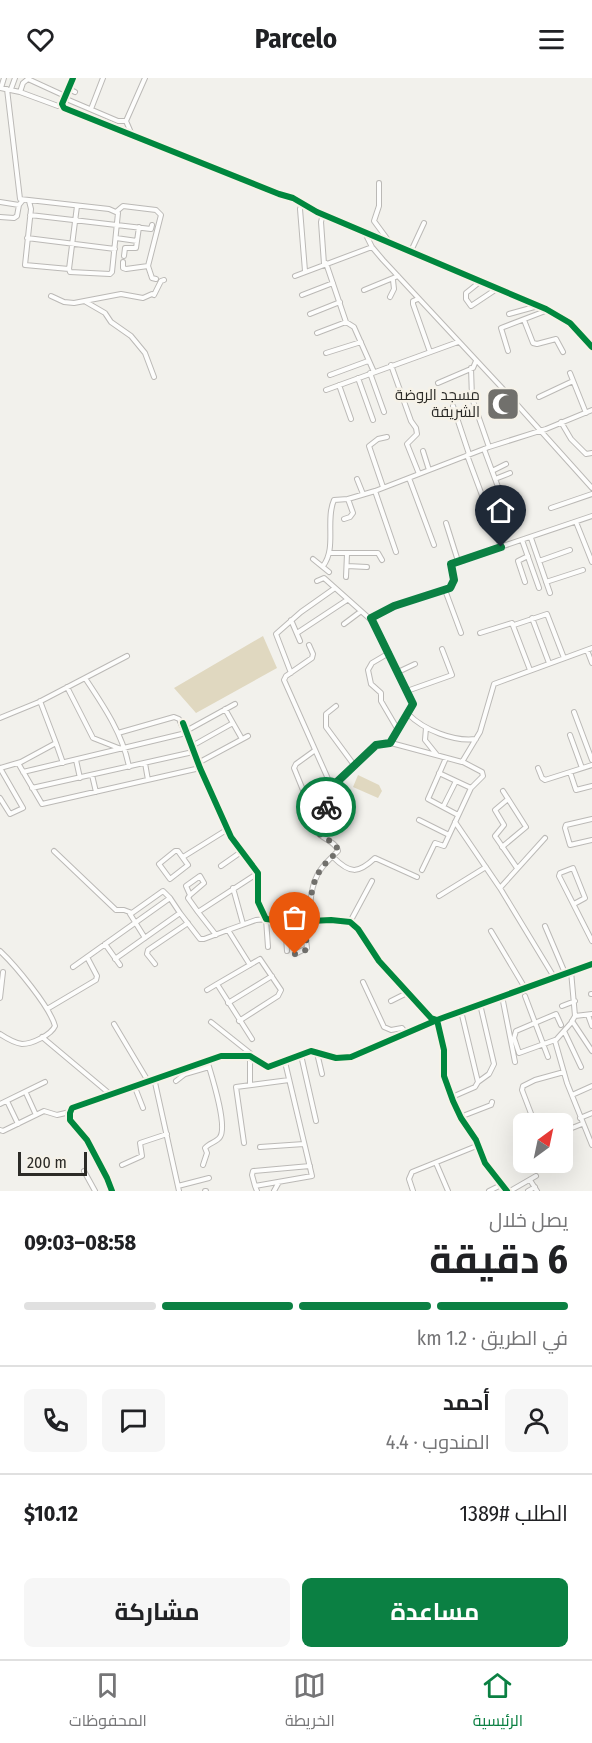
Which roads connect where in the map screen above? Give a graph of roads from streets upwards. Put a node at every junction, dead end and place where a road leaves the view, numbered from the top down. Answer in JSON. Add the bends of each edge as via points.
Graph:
{"nodes":[{"id":1,"x":4,"y":78,"type":"edge"},
{"id":2,"x":15,"y":78,"type":"edge"},
{"id":3,"x":73,"y":78,"type":"edge"},
{"id":4,"x":104,"y":78,"type":"edge"},
{"id":5,"x":145,"y":78,"type":"edge"},
{"id":6,"x":1,"y":88,"type":"edge"},
{"id":7,"x":9,"y":89,"type":"junction"},
{"id":8,"x":69,"y":89,"type":"junction"},
{"id":9,"x":20,"y":92,"type":"junction"},
{"id":10,"x":75,"y":92,"type":"dead end"},
{"id":11,"x":65,"y":97,"type":"junction"},
{"id":12,"x":58,"y":106,"type":"dead end"},
{"id":13,"x":91,"y":109,"type":"junction"},
{"id":14,"x":126,"y":121,"type":"junction"},
{"id":15,"x":132,"y":136,"type":"junction"},
{"id":16,"x":379,"y":183,"type":"dead end"},
{"id":17,"x":23,"y":200,"type":"junction"},
{"id":18,"x":29,"y":201,"type":"junction"},
{"id":19,"x":0,"y":202,"type":"edge"},
{"id":20,"x":302,"y":203,"type":"junction"},
{"id":21,"x":19,"y":205,"type":"junction"},
{"id":22,"x":77,"y":206,"type":"junction"},
{"id":23,"x":116,"y":212,"type":"junction"},
{"id":24,"x":323,"y":214,"type":"junction"},
{"id":25,"x":30,"y":215,"type":"junction"},
{"id":26,"x":0,"y":217,"type":"edge"},
{"id":27,"x":76,"y":220,"type":"junction"},
{"id":28,"x":424,"y":223,"type":"dead end"},
{"id":29,"x":117,"y":224,"type":"junction"},
{"id":30,"x":152,"y":225,"type":"dead end"},
{"id":31,"x":139,"y":227,"type":"junction"},
{"id":32,"x":364,"y":231,"type":"junction"},
{"id":33,"x":27,"y":238,"type":"junction"},
{"id":34,"x":116,"y":238,"type":"junction"},
{"id":35,"x":137,"y":241,"type":"junction"},
{"id":36,"x":388,"y":242,"type":"junction"},
{"id":37,"x":73,"y":244,"type":"junction"},
{"id":38,"x":372,"y":247,"type":"junction"},
{"id":39,"x":115,"y":249,"type":"junction"},
{"id":40,"x":411,"y":251,"type":"junction"},
{"id":41,"x":124,"y":256,"type":"dead end"},
{"id":42,"x":123,"y":262,"type":"dead end"},
{"id":43,"x":325,"y":264,"type":"junction"},
{"id":44,"x":148,"y":266,"type":"junction"},
{"id":45,"x":69,"y":269,"type":"junction"},
{"id":46,"x":305,"y":271,"type":"junction"},
{"id":47,"x":295,"y":276,"type":"dead end"},
{"id":48,"x":398,"y":276,"type":"junction"},
{"id":49,"x":156,"y":279,"type":"dead end"},
{"id":50,"x":164,"y":280,"type":"dead end"},
{"id":51,"x":393,"y":280,"type":"junction"},
{"id":52,"x":481,"y":281,"type":"junction"},
{"id":53,"x":333,"y":283,"type":"junction"},
{"id":54,"x":498,"y":288,"type":"junction"},
{"id":55,"x":364,"y":290,"type":"dead end"},
{"id":56,"x":302,"y":295,"type":"dead end"},
{"id":57,"x":51,"y":297,"type":"dead end"},
{"id":58,"x":390,"y":297,"type":"dead end"},
{"id":59,"x":418,"y":299,"type":"junction"},
{"id":60,"x":86,"y":302,"type":"junction"},
{"id":61,"x":340,"y":302,"type":"junction"},
{"id":62,"x":538,"y":306,"type":"junction"},
{"id":63,"x":549,"y":310,"type":"junction"},
{"id":64,"x":310,"y":314,"type":"dead end"},
{"id":65,"x":509,"y":314,"type":"dead end"},
{"id":66,"x":524,"y":320,"type":"junction"},
{"id":67,"x":346,"y":322,"type":"junction"},
{"id":68,"x":317,"y":333,"type":"dead end"},
{"id":69,"x":361,"y":342,"type":"junction"},
{"id":70,"x":458,"y":342,"type":"junction"},
{"id":71,"x":592,"y":347,"type":"edge"},
{"id":72,"x":508,"y":351,"type":"dead end"},
{"id":73,"x":430,"y":352,"type":"junction"},
{"id":74,"x":563,"y":352,"type":"dead end"},
{"id":75,"x":326,"y":353,"type":"dead end"},
{"id":76,"x":368,"y":361,"type":"junction"},
{"id":77,"x":476,"y":361,"type":"junction"},
{"id":78,"x":391,"y":366,"type":"junction"},
{"id":79,"x":471,"y":368,"type":"junction"},
{"id":80,"x":372,"y":372,"type":"junction"},
{"id":81,"x":570,"y":374,"type":"dead end"},
{"id":82,"x":330,"y":375,"type":"dead end"},
{"id":83,"x":154,"y":377,"type":"dead end"},
{"id":84,"x":358,"y":378,"type":"junction"},
{"id":85,"x":573,"y":381,"type":"junction"},
{"id":86,"x":438,"y":383,"type":"dead end"},
{"id":87,"x":339,"y":385,"type":"junction"},
{"id":88,"x":326,"y":390,"type":"dead end"},
{"id":89,"x":539,"y":397,"type":"dead end"},
{"id":90,"x":453,"y":406,"type":"dead end"},
{"id":91,"x":592,"y":410,"type":"edge"},
{"id":92,"x":384,"y":411,"type":"dead end"},
{"id":93,"x":586,"y":413,"type":"junction"},
{"id":94,"x":351,"y":419,"type":"dead end"},
{"id":95,"x":373,"y":420,"type":"dead end"},
{"id":96,"x":561,"y":422,"type":"junction"},
{"id":97,"x":541,"y":430,"type":"junction"},
{"id":98,"x":387,"y":437,"type":"dead end"},
{"id":99,"x":486,"y":448,"type":"junction"},
{"id":100,"x":423,"y":451,"type":"dead end"},
{"id":101,"x":592,"y":453,"type":"edge"},
{"id":102,"x":468,"y":455,"type":"junction"},
{"id":103,"x":506,"y":464,"type":"dead end"},
{"id":104,"x":429,"y":470,"type":"junction"},
{"id":105,"x":492,"y":471,"type":"junction"},
{"id":106,"x":510,"y":473,"type":"dead end"},
{"id":107,"x":419,"y":474,"type":"junction"},
{"id":108,"x":409,"y":478,"type":"junction"},
{"id":109,"x":357,"y":479,"type":"dead end"},
{"id":110,"x":495,"y":479,"type":"junction"},
{"id":111,"x":383,"y":488,"type":"junction"},
{"id":112,"x":592,"y":488,"type":"edge"},
{"id":113,"x":375,"y":491,"type":"junction"},
{"id":114,"x":363,"y":494,"type":"junction"},
{"id":115,"x":592,"y":494,"type":"edge"},
{"id":116,"x":501,"y":495,"type":"dead end"},
{"id":117,"x":483,"y":498,"type":"dead end"},
{"id":118,"x":348,"y":499,"type":"junction"},
{"id":119,"x":487,"y":508,"type":"dead end"},
{"id":120,"x":551,"y":508,"type":"dead end"},
{"id":121,"x":592,"y":516,"type":"edge"},
{"id":122,"x":344,"y":519,"type":"dead end"},
{"id":123,"x":576,"y":522,"type":"junction"},
{"id":124,"x":446,"y":523,"type":"dead end"},
{"id":125,"x":531,"y":538,"type":"junction"},
{"id":126,"x":522,"y":540,"type":"junction"},
{"id":127,"x":434,"y":545,"type":"dead end"},
{"id":128,"x":501,"y":547,"type":"junction"},
{"id":129,"x":570,"y":550,"type":"dead end"},
{"id":130,"x":396,"y":552,"type":"dead end"},
{"id":131,"x":329,"y":553,"type":"junction"},
{"id":132,"x":347,"y":554,"type":"junction"},
{"id":133,"x":528,"y":556,"type":"junction"},
{"id":134,"x":313,"y":559,"type":"dead end"},
{"id":135,"x":382,"y":560,"type":"dead end"},
{"id":136,"x":458,"y":561,"type":"junction"},
{"id":137,"x":539,"y":561,"type":"junction"},
{"id":138,"x":592,"y":562,"type":"edge"},
{"id":139,"x":323,"y":566,"type":"junction"},
{"id":140,"x":347,"y":566,"type":"junction"},
{"id":141,"x":368,"y":567,"type":"dead end"},
{"id":142,"x":583,"y":570,"type":"dead end"},
{"id":143,"x":329,"y":572,"type":"dead end"},
{"id":144,"x":346,"y":577,"type":"dead end"},
{"id":145,"x":317,"y":581,"type":"dead end"},
{"id":146,"x":525,"y":582,"type":"dead end"},
{"id":147,"x":546,"y":582,"type":"junction"},
{"id":148,"x":335,"y":588,"type":"junction"},
{"id":149,"x":539,"y":588,"type":"dead end"},
{"id":150,"x":445,"y":590,"type":"junction"},
{"id":151,"x":550,"y":593,"type":"dead end"},
{"id":152,"x":347,"y":600,"type":"junction"},
{"id":153,"x":360,"y":612,"type":"junction"},
{"id":154,"x":371,"y":618,"type":"junction"},
{"id":155,"x":532,"y":618,"type":"junction"},
{"id":156,"x":291,"y":620,"type":"junction"},
{"id":157,"x":344,"y":624,"type":"dead end"},
{"id":158,"x":514,"y":625,"type":"junction"},
{"id":159,"x":297,"y":633,"type":"junction"},
{"id":160,"x":461,"y":633,"type":"dead end"},
{"id":161,"x":480,"y":633,"type":"dead end"},
{"id":162,"x":300,"y":641,"type":"dead end"},
{"id":163,"x":309,"y":645,"type":"dead end"},
{"id":164,"x":442,"y":649,"type":"dead end"},
{"id":165,"x":590,"y":649,"type":"edge"},
{"id":166,"x":389,"y":653,"type":"junction"},
{"id":167,"x":127,"y":656,"type":"dead end"},
{"id":168,"x":564,"y":658,"type":"junction"},
{"id":169,"x":549,"y":663,"type":"junction"},
{"id":170,"x":592,"y":663,"type":"edge"},
{"id":171,"x":415,"y":664,"type":"dead end"},
{"id":172,"x":530,"y":670,"type":"junction"},
{"id":173,"x":398,"y":672,"type":"junction"},
{"id":174,"x":291,"y":673,"type":"junction"},
{"id":175,"x":85,"y":678,"type":"junction"},
{"id":176,"x":67,"y":687,"type":"junction"},
{"id":177,"x":407,"y":691,"type":"junction"},
{"id":178,"x":40,"y":701,"type":"junction"},
{"id":179,"x":236,"y":704,"type":"dead end"},
{"id":180,"x":336,"y":706,"type":"dead end"},
{"id":181,"x":225,"y":709,"type":"junction"},
{"id":182,"x":574,"y":712,"type":"dead end"},
{"id":183,"x":408,"y":714,"type":"junction"},
{"id":184,"x":0,"y":718,"type":"edge"},
{"id":185,"x":183,"y":723,"type":"dead end"},
{"id":186,"x":233,"y":723,"type":"junction"},
{"id":187,"x":426,"y":728,"type":"junction"},
{"id":188,"x":398,"y":730,"type":"junction"},
{"id":189,"x":186,"y":732,"type":"junction"},
{"id":190,"x":117,"y":733,"type":"junction"},
{"id":191,"x":570,"y":735,"type":"dead end"},
{"id":192,"x":248,"y":736,"type":"dead end"},
{"id":193,"x":242,"y":739,"type":"junction"},
{"id":194,"x":476,"y":739,"type":"junction"},
{"id":195,"x":56,"y":743,"type":"junction"},
{"id":196,"x":390,"y":743,"type":"junction"},
{"id":197,"x":191,"y":746,"type":"junction"},
{"id":198,"x":123,"y":749,"type":"junction"},
{"id":199,"x":314,"y":751,"type":"junction"},
{"id":200,"x":194,"y":752,"type":"junction"},
{"id":201,"x":437,"y":754,"type":"junction"},
{"id":202,"x":446,"y":758,"type":"junction"},
{"id":203,"x":76,"y":760,"type":"junction"},
{"id":204,"x":592,"y":760,"type":"edge"},
{"id":205,"x":463,"y":762,"type":"junction"},
{"id":206,"x":18,"y":763,"type":"junction"},
{"id":207,"x":63,"y":763,"type":"junction"},
{"id":208,"x":145,"y":764,"type":"junction"},
{"id":209,"x":199,"y":765,"type":"junction"},
{"id":210,"x":354,"y":765,"type":"junction"},
{"id":211,"x":129,"y":767,"type":"junction"},
{"id":212,"x":592,"y":767,"type":"edge"},
{"id":213,"x":0,"y":768,"type":"edge"},
{"id":214,"x":538,"y":768,"type":"dead end"},
{"id":215,"x":582,"y":768,"type":"junction"},
{"id":216,"x":23,"y":772,"type":"junction"},
{"id":217,"x":570,"y":772,"type":"junction"},
{"id":218,"x":440,"y":773,"type":"junction"},
{"id":219,"x":92,"y":775,"type":"junction"},
{"id":220,"x":80,"y":778,"type":"junction"},
{"id":221,"x":148,"y":780,"type":"junction"},
{"id":222,"x":456,"y":781,"type":"junction"},
{"id":223,"x":592,"y":786,"type":"edge"},
{"id":224,"x":32,"y":788,"type":"junction"},
{"id":225,"x":471,"y":788,"type":"junction"},
{"id":226,"x":333,"y":790,"type":"junction"},
{"id":227,"x":503,"y":791,"type":"dead end"},
{"id":228,"x":96,"y":792,"type":"junction"},
{"id":229,"x":0,"y":798,"type":"edge"},
{"id":230,"x":508,"y":799,"type":"junction"},
{"id":231,"x":443,"y":807,"type":"junction"},
{"id":232,"x":458,"y":815,"type":"junction"},
{"id":233,"x":592,"y":819,"type":"edge"},
{"id":234,"x":419,"y":820,"type":"dead end"},
{"id":235,"x":455,"y":822,"type":"junction"},
{"id":236,"x":318,"y":827,"type":"junction"},
{"id":237,"x":228,"y":829,"type":"junction"},
{"id":238,"x":449,"y":835,"type":"junction"},
{"id":239,"x":545,"y":838,"type":"dead end"},
{"id":240,"x":592,"y":840,"type":"edge"},
{"id":241,"x":502,"y":847,"type":"junction"},
{"id":242,"x":54,"y":851,"type":"dead end"},
{"id":243,"x":241,"y":852,"type":"junction"},
{"id":244,"x":333,"y":856,"type":"junction"},
{"id":245,"x":183,"y":857,"type":"junction"},
{"id":246,"x":221,"y":866,"type":"dead end"},
{"id":247,"x":486,"y":867,"type":"junction"},
{"id":248,"x":516,"y":868,"type":"junction"},
{"id":249,"x":422,"y":870,"type":"dead end"},
{"id":250,"x":258,"y":873,"type":"junction"},
{"id":251,"x":417,"y":877,"type":"dead end"},
{"id":252,"x":372,"y":881,"type":"dead end"},
{"id":253,"x":232,"y":888,"type":"junction"},
{"id":254,"x":500,"y":888,"type":"junction"},
{"id":255,"x":190,"y":895,"type":"junction"},
{"id":256,"x":439,"y":896,"type":"dead end"},
{"id":257,"x":170,"y":898,"type":"junction"},
{"id":258,"x":574,"y":904,"type":"junction"},
{"id":259,"x":198,"y":912,"type":"junction"},
{"id":260,"x":180,"y":913,"type":"junction"},
{"id":261,"x":130,"y":914,"type":"junction"},
{"id":262,"x":266,"y":919,"type":"junction"},
{"id":263,"x":285,"y":922,"type":"junction"},
{"id":264,"x":307,"y":922,"type":"junction"},
{"id":265,"x":350,"y":922,"type":"junction"},
{"id":266,"x":134,"y":923,"type":"junction"},
{"id":267,"x":188,"y":923,"type":"junction"},
{"id":268,"x":243,"y":924,"type":"junction"},
{"id":269,"x":545,"y":926,"type":"dead end"},
{"id":270,"x":228,"y":930,"type":"junction"},
{"id":271,"x":490,"y":931,"type":"dead end"},
{"id":272,"x":216,"y":935,"type":"junction"},
{"id":273,"x":145,"y":938,"type":"junction"},
{"id":274,"x":592,"y":941,"type":"edge"},
{"id":275,"x":105,"y":944,"type":"junction"},
{"id":276,"x":268,"y":947,"type":"dead end"},
{"id":277,"x":0,"y":951,"type":"edge"},
{"id":278,"x":287,"y":951,"type":"dead end"},
{"id":279,"x":295,"y":954,"type":"dead end"},
{"id":280,"x":87,"y":957,"type":"junction"},
{"id":281,"x":115,"y":959,"type":"junction"},
{"id":282,"x":155,"y":964,"type":"dead end"},
{"id":283,"x":120,"y":965,"type":"dead end"},
{"id":284,"x":250,"y":965,"type":"junction"},
{"id":285,"x":592,"y":965,"type":"edge"},
{"id":286,"x":73,"y":967,"type":"dead end"},
{"id":287,"x":571,"y":971,"type":"junction"},
{"id":288,"x":3,"y":972,"type":"dead end"},
{"id":289,"x":565,"y":973,"type":"junction"},
{"id":290,"x":272,"y":976,"type":"junction"},
{"id":291,"x":554,"y":977,"type":"junction"},
{"id":292,"x":363,"y":982,"type":"dead end"},
{"id":293,"x":217,"y":984,"type":"junction"},
{"id":294,"x":525,"y":988,"type":"junction"},
{"id":295,"x":207,"y":990,"type":"dead end"},
{"id":296,"x":407,"y":993,"type":"junction"},
{"id":297,"x":502,"y":996,"type":"junction"},
{"id":298,"x":525,"y":996,"type":"dead end"},
{"id":299,"x":0,"y":998,"type":"edge"},
{"id":300,"x":391,"y":1001,"type":"dead end"},
{"id":301,"x":575,"y":1001,"type":"junction"},
{"id":302,"x":228,"y":1003,"type":"junction"},
{"id":303,"x":480,"y":1004,"type":"junction"},
{"id":304,"x":562,"y":1006,"type":"dead end"},
{"id":305,"x":47,"y":1009,"type":"junction"},
{"id":306,"x":461,"y":1011,"type":"junction"},
{"id":307,"x":590,"y":1014,"type":"edge"},
{"id":308,"x":575,"y":1016,"type":"junction"},
{"id":309,"x":437,"y":1020,"type":"junction"},
{"id":310,"x":239,"y":1021,"type":"junction"},
{"id":311,"x":572,"y":1021,"type":"junction"},
{"id":312,"x":211,"y":1022,"type":"dead end"},
{"id":313,"x":535,"y":1023,"type":"junction"},
{"id":314,"x":114,"y":1024,"type":"dead end"},
{"id":315,"x":561,"y":1025,"type":"dead end"},
{"id":316,"x":592,"y":1026,"type":"edge"},
{"id":317,"x":564,"y":1031,"type":"junction"},
{"id":318,"x":406,"y":1033,"type":"junction"},
{"id":319,"x":0,"y":1034,"type":"edge"},
{"id":320,"x":6,"y":1037,"type":"junction"},
{"id":321,"x":42,"y":1037,"type":"junction"},
{"id":322,"x":252,"y":1039,"type":"dead end"},
{"id":323,"x":0,"y":1040,"type":"edge"},
{"id":324,"x":555,"y":1040,"type":"junction"},
{"id":325,"x":543,"y":1044,"type":"junction"},
{"id":326,"x":592,"y":1051,"type":"edge"},
{"id":327,"x":316,"y":1052,"type":"junction"},
{"id":328,"x":301,"y":1054,"type":"junction"},
{"id":329,"x":249,"y":1056,"type":"junction"},
{"id":330,"x":548,"y":1057,"type":"dead end"},
{"id":331,"x":207,"y":1060,"type":"junction"},
{"id":332,"x":285,"y":1062,"type":"junction"},
{"id":333,"x":515,"y":1062,"type":"dead end"},
{"id":334,"x":209,"y":1067,"type":"junction"},
{"id":335,"x":581,"y":1068,"type":"dead end"},
{"id":336,"x":564,"y":1072,"type":"junction"},
{"id":337,"x":322,"y":1074,"type":"dead end"},
{"id":338,"x":154,"y":1078,"type":"junction"},
{"id":339,"x":289,"y":1080,"type":"junction"},
{"id":340,"x":148,"y":1081,"type":"junction"},
{"id":341,"x":176,"y":1081,"type":"dead end"},
{"id":342,"x":45,"y":1082,"type":"dead end"},
{"id":343,"x":478,"y":1082,"type":"junction"},
{"id":344,"x":250,"y":1084,"type":"junction"},
{"id":345,"x":134,"y":1085,"type":"junction"},
{"id":346,"x":592,"y":1086,"type":"edge"},
{"id":347,"x":26,"y":1093,"type":"junction"},
{"id":348,"x":110,"y":1094,"type":"junction"},
{"id":349,"x":572,"y":1095,"type":"junction"},
{"id":350,"x":451,"y":1097,"type":"junction"},
{"id":351,"x":7,"y":1101,"type":"junction"},
{"id":352,"x":492,"y":1102,"type":"dead end"},
{"id":353,"x":0,"y":1104,"type":"edge"},
{"id":354,"x":143,"y":1108,"type":"dead end"},
{"id":355,"x":70,"y":1112,"type":"junction"},
{"id":356,"x":531,"y":1113,"type":"edge"},
{"id":357,"x":592,"y":1113,"type":"edge"},
{"id":358,"x":36,"y":1115,"type":"junction"},
{"id":359,"x":460,"y":1117,"type":"junction"},
{"id":360,"x":580,"y":1118,"type":"junction"},
{"id":361,"x":316,"y":1121,"type":"dead end"},
{"id":362,"x":18,"y":1124,"type":"junction"},
{"id":363,"x":582,"y":1124,"type":"junction"},
{"id":364,"x":573,"y":1128,"type":"edge"},
{"id":365,"x":0,"y":1130,"type":"edge"},
{"id":366,"x":167,"y":1134,"type":"junction"},
{"id":367,"x":590,"y":1138,"type":"edge"},
{"id":368,"x":244,"y":1143,"type":"dead end"},
{"id":369,"x":304,"y":1144,"type":"junction"},
{"id":370,"x":479,"y":1145,"type":"junction"},
{"id":371,"x":592,"y":1145,"type":"edge"},
{"id":372,"x":260,"y":1147,"type":"dead end"},
{"id":373,"x":436,"y":1163,"type":"junction"},
{"id":374,"x":122,"y":1165,"type":"dead end"},
{"id":375,"x":203,"y":1165,"type":"dead end"},
{"id":376,"x":310,"y":1166,"type":"junction"},
{"id":377,"x":84,"y":1171,"type":"dead end"},
{"id":378,"x":536,"y":1176,"type":"dead end"},
{"id":379,"x":209,"y":1178,"type":"dead end"},
{"id":380,"x":280,"y":1180,"type":"junction"},
{"id":381,"x":530,"y":1180,"type":"junction"},
{"id":382,"x":503,"y":1184,"type":"junction"},
{"id":383,"x":179,"y":1188,"type":"edge"},
{"id":384,"x":256,"y":1189,"type":"edge"},
{"id":385,"x":536,"y":1189,"type":"edge"},
{"id":386,"x":95,"y":1191,"type":"edge"},
{"id":387,"x":112,"y":1191,"type":"edge"},
{"id":388,"x":274,"y":1191,"type":"edge"},
{"id":389,"x":413,"y":1191,"type":"edge"},
{"id":390,"x":448,"y":1191,"type":"edge"},
{"id":391,"x":489,"y":1191,"type":"edge"},
{"id":392,"x":508,"y":1191,"type":"edge"},
{"id":393,"x":528,"y":1191,"type":"edge"}],
"edges":[{"from":1,"to":6,"type":"street"},
{"from":2,"to":7,"type":"street"},
{"from":3,"to":8,"type":"street"},
{"from":4,"to":13,"type":"street"},
{"from":5,"to":14,"type":"street"},
{"from":6,"to":7,"type":"street"},
{"from":7,"to":9,"type":"street"},
{"from":7,"to":17,"type":"street"},
{"from":8,"to":10,"type":"street"},
{"from":8,"to":11,"type":"street"},
{"from":9,"to":11,"type":"street","via":[[29,79]]},
{"from":9,"to":12,"type":"street"},
{"from":11,"to":13,"type":"street"},
{"from":11,"to":15,"type":"street","via":[[64,108]]},
{"from":13,"to":14,"type":"street"},
{"from":14,"to":15,"type":"street"},
{"from":15,"to":20,"type":"street"},
{"from":16,"to":36,"type":"street","via":[[379,206],[374,221]]},
{"from":17,"to":18,"type":"street"},
{"from":17,"to":21,"type":"street"},
{"from":18,"to":22,"type":"street"},
{"from":18,"to":25,"type":"street"},
{"from":19,"to":21,"type":"street"},
{"from":20,"to":24,"type":"street"},
{"from":20,"to":46,"type":"street"},
{"from":21,"to":26,"type":"street","via":[[14,218]]},
{"from":22,"to":23,"type":"street"},
{"from":22,"to":27,"type":"street"},
{"from":23,"to":29,"type":"street"},
{"from":23,"to":44,"type":"street","via":[[123,206],[160,212]]},
{"from":24,"to":32,"type":"street"},
{"from":24,"to":43,"type":"street"},
{"from":25,"to":27,"type":"street"},
{"from":25,"to":33,"type":"street"},
{"from":27,"to":29,"type":"street"},
{"from":27,"to":37,"type":"street"},
{"from":28,"to":40,"type":"street"},
{"from":29,"to":31,"type":"street"},
{"from":29,"to":34,"type":"street"},
{"from":30,"to":31,"type":"street","via":[[151,229]]},
{"from":31,"to":35,"type":"street"},
{"from":32,"to":36,"type":"street"},
{"from":32,"to":38,"type":"street"},
{"from":33,"to":37,"type":"street"},
{"from":33,"to":45,"type":"street","via":[[25,265]]},
{"from":34,"to":35,"type":"street"},
{"from":34,"to":39,"type":"street"},
{"from":35,"to":41,"type":"street","via":[[136,248],[125,248]]},
{"from":36,"to":40,"type":"street"},
{"from":37,"to":39,"type":"street"},
{"from":37,"to":45,"type":"street"},
{"from":38,"to":43,"type":"street"},
{"from":38,"to":48,"type":"street"},
{"from":39,"to":45,"type":"street","via":[[110,273]]},
{"from":40,"to":52,"type":"street"},
{"from":42,"to":44,"type":"street","via":[[126,269]]},
{"from":43,"to":46,"type":"street"},
{"from":43,"to":53,"type":"street"},
{"from":44,"to":49,"type":"street"},
{"from":46,"to":47,"type":"street"},
{"from":48,"to":51,"type":"street"},
{"from":48,"to":59,"type":"street"},
{"from":50,"to":60,"type":"street","via":[[154,295],[142,298],[121,294]]},
{"from":51,"to":55,"type":"street"},
{"from":51,"to":58,"type":"street"},
{"from":52,"to":54,"type":"street"},
{"from":52,"to":54,"type":"street","via":[[466,293],[471,306]]},
{"from":53,"to":56,"type":"street"},
{"from":53,"to":61,"type":"street"},
{"from":54,"to":62,"type":"street"},
{"from":57,"to":60,"type":"street","via":[[64,302]]},
{"from":59,"to":70,"type":"street"},
{"from":59,"to":73,"type":"street","via":[[412,303]]},
{"from":60,"to":83,"type":"street","via":[[131,336],[145,353]]},
{"from":61,"to":64,"type":"street"},
{"from":61,"to":67,"type":"street"},
{"from":62,"to":63,"type":"street"},
{"from":62,"to":65,"type":"street"},
{"from":63,"to":66,"type":"street"},
{"from":63,"to":71,"type":"street","via":[[570,323]]},
{"from":66,"to":72,"type":"street","via":[[501,328]]},
{"from":66,"to":74,"type":"street","via":[[533,343],[556,339]]},
{"from":67,"to":68,"type":"street"},
{"from":67,"to":69,"type":"street","via":[[354,327]]},
{"from":69,"to":75,"type":"street"},
{"from":69,"to":76,"type":"street"},
{"from":70,"to":73,"type":"street"},
{"from":70,"to":77,"type":"street"},
{"from":73,"to":78,"type":"street"},
{"from":76,"to":80,"type":"street"},
{"from":76,"to":82,"type":"street"},
{"from":77,"to":79,"type":"street"},
{"from":77,"to":97,"type":"street"},
{"from":78,"to":80,"type":"street"},
{"from":78,"to":107,"type":"street","via":[[417,430],[408,444]]},
{"from":79,"to":86,"type":"street"},
{"from":79,"to":99,"type":"street","via":[[472,399]]},
{"from":80,"to":84,"type":"street"},
{"from":80,"to":92,"type":"street"},
{"from":81,"to":85,"type":"street"},
{"from":84,"to":87,"type":"street"},
{"from":84,"to":95,"type":"street"},
{"from":85,"to":89,"type":"street"},
{"from":85,"to":93,"type":"street"},
{"from":87,"to":88,"type":"street"},
{"from":87,"to":94,"type":"street"},
{"from":90,"to":102,"type":"street"},
{"from":91,"to":93,"type":"street"},
{"from":93,"to":96,"type":"street"},
{"from":96,"to":97,"type":"street"},
{"from":96,"to":101,"type":"street","via":[[571,439],[586,454]]},
{"from":97,"to":99,"type":"street"},
{"from":97,"to":112,"type":"street"},
{"from":98,"to":111,"type":"street","via":[[369,446]]},
{"from":99,"to":102,"type":"street"},
{"from":99,"to":105,"type":"street"},
{"from":100,"to":104,"type":"street"},
{"from":102,"to":104,"type":"street"},
{"from":102,"to":117,"type":"street"},
{"from":103,"to":105,"type":"street"},
{"from":104,"to":107,"type":"street"},
{"from":105,"to":110,"type":"street"},
{"from":106,"to":110,"type":"street"},
{"from":107,"to":108,"type":"street"},
{"from":108,"to":111,"type":"street"},
{"from":108,"to":127,"type":"street"},
{"from":109,"to":114,"type":"street"},
{"from":110,"to":116,"type":"street"},
{"from":111,"to":113,"type":"street"},
{"from":113,"to":114,"type":"street"},
{"from":113,"to":130,"type":"street"},
{"from":114,"to":118,"type":"street"},
{"from":115,"to":120,"type":"street"},
{"from":118,"to":122,"type":"street","via":[[353,513]]},
{"from":118,"to":131,"type":"street","via":[[333,502]]},
{"from":119,"to":128,"type":"street"},
{"from":121,"to":123,"type":"street"},
{"from":123,"to":125,"type":"street"},
{"from":123,"to":138,"type":"street"},
{"from":124,"to":136,"type":"street"},
{"from":125,"to":126,"type":"street"},
{"from":125,"to":137,"type":"street"},
{"from":126,"to":128,"type":"street"},
{"from":126,"to":133,"type":"street"},
{"from":128,"to":136,"type":"street"},
{"from":129,"to":137,"type":"street"},
{"from":131,"to":132,"type":"street"},
{"from":131,"to":139,"type":"street"},
{"from":132,"to":135,"type":"street","via":[[378,553]]},
{"from":132,"to":140,"type":"street"},
{"from":133,"to":146,"type":"street","via":[[518,561]]},
{"from":133,"to":149,"type":"street"},
{"from":134,"to":139,"type":"street"},
{"from":136,"to":150,"type":"street","via":[[451,566],[453,586]]},
{"from":137,"to":147,"type":"street"},
{"from":139,"to":143,"type":"street"},
{"from":140,"to":141,"type":"street"},
{"from":140,"to":144,"type":"street"},
{"from":142,"to":147,"type":"street"},
{"from":145,"to":148,"type":"street","via":[[323,578]]},
{"from":147,"to":151,"type":"street"},
{"from":148,"to":152,"type":"street"},
{"from":148,"to":156,"type":"street"},
{"from":150,"to":154,"type":"street","via":[[394,606]]},
{"from":150,"to":160,"type":"street"},
{"from":152,"to":153,"type":"street"},
{"from":152,"to":159,"type":"street"},
{"from":153,"to":154,"type":"street"},
{"from":153,"to":157,"type":"street"},
{"from":154,"to":166,"type":"street"},
{"from":155,"to":158,"type":"street"},
{"from":155,"to":168,"type":"street","via":[[548,614]]},
{"from":155,"to":169,"type":"street"},
{"from":156,"to":159,"type":"street"},
{"from":156,"to":174,"type":"street","via":[[276,635]]},
{"from":158,"to":161,"type":"street","via":[[510,622]]},
{"from":158,"to":172,"type":"street"},
{"from":159,"to":162,"type":"street"},
{"from":163,"to":174,"type":"street","via":[[312,658]]},
{"from":164,"to":177,"type":"street","via":[[452,675]]},
{"from":165,"to":168,"type":"street"},
{"from":165,"to":170,"type":"street"},
{"from":166,"to":173,"type":"street"},
{"from":166,"to":188,"type":"street","via":[[368,670],[371,684],[381,693],[382,703]]},
{"from":167,"to":175,"type":"street"},
{"from":168,"to":169,"type":"street"},
{"from":169,"to":172,"type":"street"},
{"from":171,"to":173,"type":"street"},
{"from":172,"to":194,"type":"street","via":[[494,684]]},
{"from":173,"to":177,"type":"street"},
{"from":174,"to":199,"type":"street","via":[[284,680]]},
{"from":175,"to":176,"type":"street"},
{"from":175,"to":190,"type":"street"},
{"from":176,"to":178,"type":"street"},
{"from":176,"to":198,"type":"street","via":[[93,738]]},
{"from":177,"to":183,"type":"street","via":[[413,704]]},
{"from":178,"to":184,"type":"street"},
{"from":178,"to":195,"type":"street"},
{"from":179,"to":181,"type":"street"},
{"from":180,"to":210,"type":"street","via":[[326,714],[326,727]]},
{"from":181,"to":186,"type":"street"},
{"from":181,"to":189,"type":"street"},
{"from":182,"to":204,"type":"street"},
{"from":183,"to":187,"type":"street"},
{"from":183,"to":188,"type":"street"},
{"from":185,"to":189,"type":"street"},
{"from":186,"to":193,"type":"street"},
{"from":186,"to":197,"type":"street"},
{"from":187,"to":194,"type":"street","via":[[465,740]]},
{"from":187,"to":201,"type":"street","via":[[425,740]]},
{"from":188,"to":196,"type":"street"},
{"from":189,"to":190,"type":"street","via":[[176,717]]},
{"from":189,"to":197,"type":"street"},
{"from":189,"to":198,"type":"street"},
{"from":190,"to":198,"type":"street"},
{"from":191,"to":215,"type":"street"},
{"from":192,"to":193,"type":"street"},
{"from":193,"to":209,"type":"street"},
{"from":194,"to":205,"type":"street"},
{"from":195,"to":206,"type":"street"},
{"from":195,"to":207,"type":"street"},
{"from":196,"to":201,"type":"street"},
{"from":196,"to":210,"type":"street","via":[[377,744]]},
{"from":197,"to":200,"type":"street"},
{"from":198,"to":203,"type":"street"},
{"from":198,"to":211,"type":"street"},
{"from":199,"to":226,"type":"street"},
{"from":199,"to":236,"type":"street","via":[[294,768]]},
{"from":200,"to":208,"type":"street"},
{"from":200,"to":209,"type":"street"},
{"from":201,"to":202,"type":"street"},
{"from":202,"to":205,"type":"street"},
{"from":202,"to":218,"type":"street"},
{"from":203,"to":207,"type":"street"},
{"from":203,"to":220,"type":"street"},
{"from":205,"to":225,"type":"street","via":[[483,773]]},
{"from":206,"to":213,"type":"street"},
{"from":206,"to":216,"type":"street"},
{"from":207,"to":216,"type":"street"},
{"from":208,"to":211,"type":"street"},
{"from":208,"to":221,"type":"street"},
{"from":209,"to":221,"type":"street"},
{"from":209,"to":237,"type":"street"},
{"from":210,"to":226,"type":"street"},
{"from":211,"to":219,"type":"street"},
{"from":212,"to":215,"type":"street"},
{"from":213,"to":229,"type":"street","via":[[23,808],[9,814]]},
{"from":214,"to":217,"type":"street","via":[[544,780]]},
{"from":215,"to":217,"type":"street"},
{"from":216,"to":224,"type":"street"},
{"from":217,"to":223,"type":"street","via":[[576,790]]},
{"from":218,"to":222,"type":"street"},
{"from":218,"to":231,"type":"street","via":[[428,799]]},
{"from":219,"to":220,"type":"street"},
{"from":219,"to":228,"type":"street"},
{"from":220,"to":224,"type":"street"},
{"from":221,"to":228,"type":"street"},
{"from":222,"to":225,"type":"street"},
{"from":222,"to":231,"type":"street"},
{"from":224,"to":228,"type":"street","via":[[42,804]]},
{"from":225,"to":232,"type":"street"},
{"from":226,"to":236,"type":"street"},
{"from":227,"to":230,"type":"street"},
{"from":230,"to":241,"type":"street","via":[[495,811],[504,824],[495,835]]},
{"from":230,"to":241,"type":"street","via":[[526,827]]},
{"from":231,"to":232,"type":"street"},
{"from":232,"to":235,"type":"street"},
{"from":233,"to":240,"type":"street","via":[[565,828],[571,846]]},
{"from":234,"to":238,"type":"street"},
{"from":235,"to":238,"type":"street"},
{"from":235,"to":247,"type":"street"},
{"from":236,"to":244,"type":"street","via":[[318,834],[337,847]]},
{"from":237,"to":243,"type":"street"},
{"from":237,"to":245,"type":"street"},
{"from":238,"to":249,"type":"street","via":[[444,846],[435,843]]},
{"from":239,"to":248,"type":"street"},
{"from":241,"to":248,"type":"street"},
{"from":242,"to":261,"type":"street","via":[[114,908]]},
{"from":243,"to":246,"type":"street"},
{"from":243,"to":250,"type":"street"},
{"from":244,"to":251,"type":"street","via":[[352,870],[365,867],[374,858]]},
{"from":244,"to":264,"type":"street","via":[[317,877]]},
{"from":245,"to":245,"type":"street","via":[[188,866],[171,879],[159,864],[175,851]]},
{"from":247,"to":254,"type":"street"},
{"from":247,"to":256,"type":"street"},
{"from":248,"to":254,"type":"street"},
{"from":250,"to":253,"type":"street"},
{"from":250,"to":262,"type":"street","via":[[258,902]]},
{"from":252,"to":265,"type":"street"},
{"from":253,"to":259,"type":"street"},
{"from":253,"to":268,"type":"street"},
{"from":254,"to":291,"type":"street"},
{"from":255,"to":255,"type":"street","via":[[186,884],[200,876],[204,884]]},
{"from":255,"to":259,"type":"street","via":[[188,898]]},
{"from":257,"to":260,"type":"street"},
{"from":257,"to":261,"type":"street","via":[[163,891]]},
{"from":257,"to":266,"type":"street"},
{"from":258,"to":258,"type":"street","via":[[559,875],[573,868],[585,897]]},
{"from":258,"to":274,"type":"street"},
{"from":259,"to":272,"type":"street"},
{"from":260,"to":267,"type":"street"},
{"from":260,"to":273,"type":"street"},
{"from":261,"to":266,"type":"street"},
{"from":262,"to":263,"type":"street"},
{"from":262,"to":268,"type":"street"},
{"from":262,"to":276,"type":"street"},
{"from":263,"to":264,"type":"street"},
{"from":263,"to":278,"type":"street"},
{"from":264,"to":265,"type":"street"},
{"from":264,"to":279,"type":"street","via":[[306,950]]},
{"from":265,"to":296,"type":"street"},
{"from":266,"to":273,"type":"street"},
{"from":266,"to":275,"type":"street"},
{"from":267,"to":272,"type":"street","via":[[200,939]]},
{"from":267,"to":282,"type":"street","via":[[148,950]]},
{"from":268,"to":270,"type":"street"},
{"from":269,"to":289,"type":"street"},
{"from":270,"to":272,"type":"street"},
{"from":270,"to":284,"type":"street"},
{"from":271,"to":294,"type":"street"},
{"from":273,"to":281,"type":"street"},
{"from":275,"to":280,"type":"street"},
{"from":275,"to":281,"type":"street"},
{"from":277,"to":305,"type":"street"},
{"from":280,"to":286,"type":"street"},
{"from":280,"to":305,"type":"street","via":[[96,980]]},
{"from":281,"to":283,"type":"street"},
{"from":284,"to":290,"type":"street","via":[[261,959]]},
{"from":284,"to":293,"type":"street"},
{"from":285,"to":287,"type":"street"},
{"from":287,"to":289,"type":"street"},
{"from":287,"to":301,"type":"street"},
{"from":288,"to":299,"type":"street"},
{"from":289,"to":291,"type":"street"},
{"from":290,"to":302,"type":"street"},
{"from":290,"to":310,"type":"street","via":[[280,994]]},
{"from":291,"to":294,"type":"street"},
{"from":292,"to":318,"type":"street","via":[[384,1027],[402,1028]]},
{"from":293,"to":295,"type":"street"},
{"from":293,"to":302,"type":"street"},
{"from":294,"to":297,"type":"street"},
{"from":296,"to":300,"type":"street"},
{"from":296,"to":309,"type":"street","via":[[428,1016]]},
{"from":297,"to":303,"type":"street"},
{"from":297,"to":333,"type":"street"},
{"from":298,"to":313,"type":"street"},
{"from":301,"to":304,"type":"street"},
{"from":301,"to":308,"type":"street"},
{"from":302,"to":310,"type":"street"},
{"from":303,"to":306,"type":"street"},
{"from":303,"to":343,"type":"street","via":[[494,1064]]},
{"from":305,"to":321,"type":"street","via":[[55,1026]]},
{"from":306,"to":309,"type":"street"},
{"from":306,"to":343,"type":"street"},
{"from":307,"to":308,"type":"street"},
{"from":307,"to":316,"type":"street"},
{"from":308,"to":311,"type":"street"},
{"from":309,"to":318,"type":"street"},
{"from":309,"to":350,"type":"street","via":[[444,1050],[444,1076]]},
{"from":310,"to":322,"type":"street"},
{"from":311,"to":317,"type":"street"},
{"from":311,"to":326,"type":"street"},
{"from":312,"to":329,"type":"street","via":[[246,1048]]},
{"from":313,"to":315,"type":"street","via":[[556,1014]]},
{"from":313,"to":325,"type":"street"},
{"from":313,"to":325,"type":"street","via":[[516,1031],[518,1053]]},
{"from":314,"to":340,"type":"street"},
{"from":317,"to":324,"type":"street"},
{"from":317,"to":335,"type":"street"},
{"from":318,"to":327,"type":"street","via":[[346,1058]]},
{"from":319,"to":320,"type":"street"},
{"from":320,"to":321,"type":"street","via":[[21,1044]]},
{"from":320,"to":323,"type":"street"},
{"from":321,"to":348,"type":"street"},
{"from":324,"to":325,"type":"street"},
{"from":324,"to":336,"type":"street"},
{"from":325,"to":330,"type":"street"},
{"from":327,"to":328,"type":"street"},
{"from":327,"to":337,"type":"street"},
{"from":328,"to":332,"type":"street"},
{"from":328,"to":361,"type":"street"},
{"from":329,"to":331,"type":"street"},
{"from":329,"to":332,"type":"street","via":[[268,1067]]},
{"from":329,"to":344,"type":"street"},
{"from":331,"to":334,"type":"street"},
{"from":331,"to":338,"type":"street"},
{"from":332,"to":339,"type":"street"},
{"from":334,"to":341,"type":"street"},
{"from":334,"to":375,"type":"street","via":[[218,1097],[222,1133],[218,1140],[207,1144]]},
{"from":336,"to":349,"type":"street"},
{"from":336,"to":356,"type":"street","via":[[523,1086]]},
{"from":338,"to":340,"type":"street"},
{"from":338,"to":366,"type":"street"},
{"from":339,"to":344,"type":"street"},
{"from":339,"to":369,"type":"street"},
{"from":340,"to":345,"type":"street"},
{"from":342,"to":347,"type":"street"},
{"from":343,"to":350,"type":"street"},
{"from":344,"to":368,"type":"street","via":[[236,1087]]},
{"from":345,"to":348,"type":"street"},
{"from":345,"to":354,"type":"street"},
{"from":346,"to":349,"type":"street"},
{"from":347,"to":351,"type":"street"},
{"from":347,"to":358,"type":"street"},
{"from":348,"to":355,"type":"street"},
{"from":349,"to":360,"type":"street"},
{"from":350,"to":359,"type":"street"},
{"from":351,"to":353,"type":"street"},
{"from":351,"to":362,"type":"street"},
{"from":352,"to":359,"type":"street"},
{"from":355,"to":358,"type":"street","via":[[55,1115],[46,1111]]},
{"from":355,"to":387,"type":"street","via":[[70,1120],[87,1140]]},
{"from":357,"to":360,"type":"street"},
{"from":358,"to":362,"type":"street"},
{"from":359,"to":370,"type":"street"},
{"from":360,"to":363,"type":"street"},
{"from":362,"to":365,"type":"street"},
{"from":363,"to":364,"type":"street"},
{"from":363,"to":367,"type":"street"},
{"from":366,"to":374,"type":"street","via":[[140,1143],[142,1156]]},
{"from":366,"to":383,"type":"street"},
{"from":367,"to":371,"type":"street"},
{"from":369,"to":372,"type":"street"},
{"from":369,"to":376,"type":"street"},
{"from":370,"to":373,"type":"street"},
{"from":370,"to":382,"type":"street","via":[[485,1163]]},
{"from":373,"to":389,"type":"street","via":[[412,1172],[409,1179]]},
{"from":373,"to":390,"type":"street"},
{"from":376,"to":380,"type":"street","via":[[312,1176]]},
{"from":376,"to":384,"type":"street","via":[[253,1172]]},
{"from":377,"to":386,"type":"street"},
{"from":378,"to":381,"type":"street"},
{"from":379,"to":383,"type":"street"},
{"from":380,"to":384,"type":"street"},
{"from":380,"to":388,"type":"street"},
{"from":381,"to":385,"type":"street"},
{"from":381,"to":392,"type":"street"},
{"from":382,"to":391,"type":"street"},
{"from":382,"to":392,"type":"street"},
{"from":385,"to":393,"type":"street"}]}
